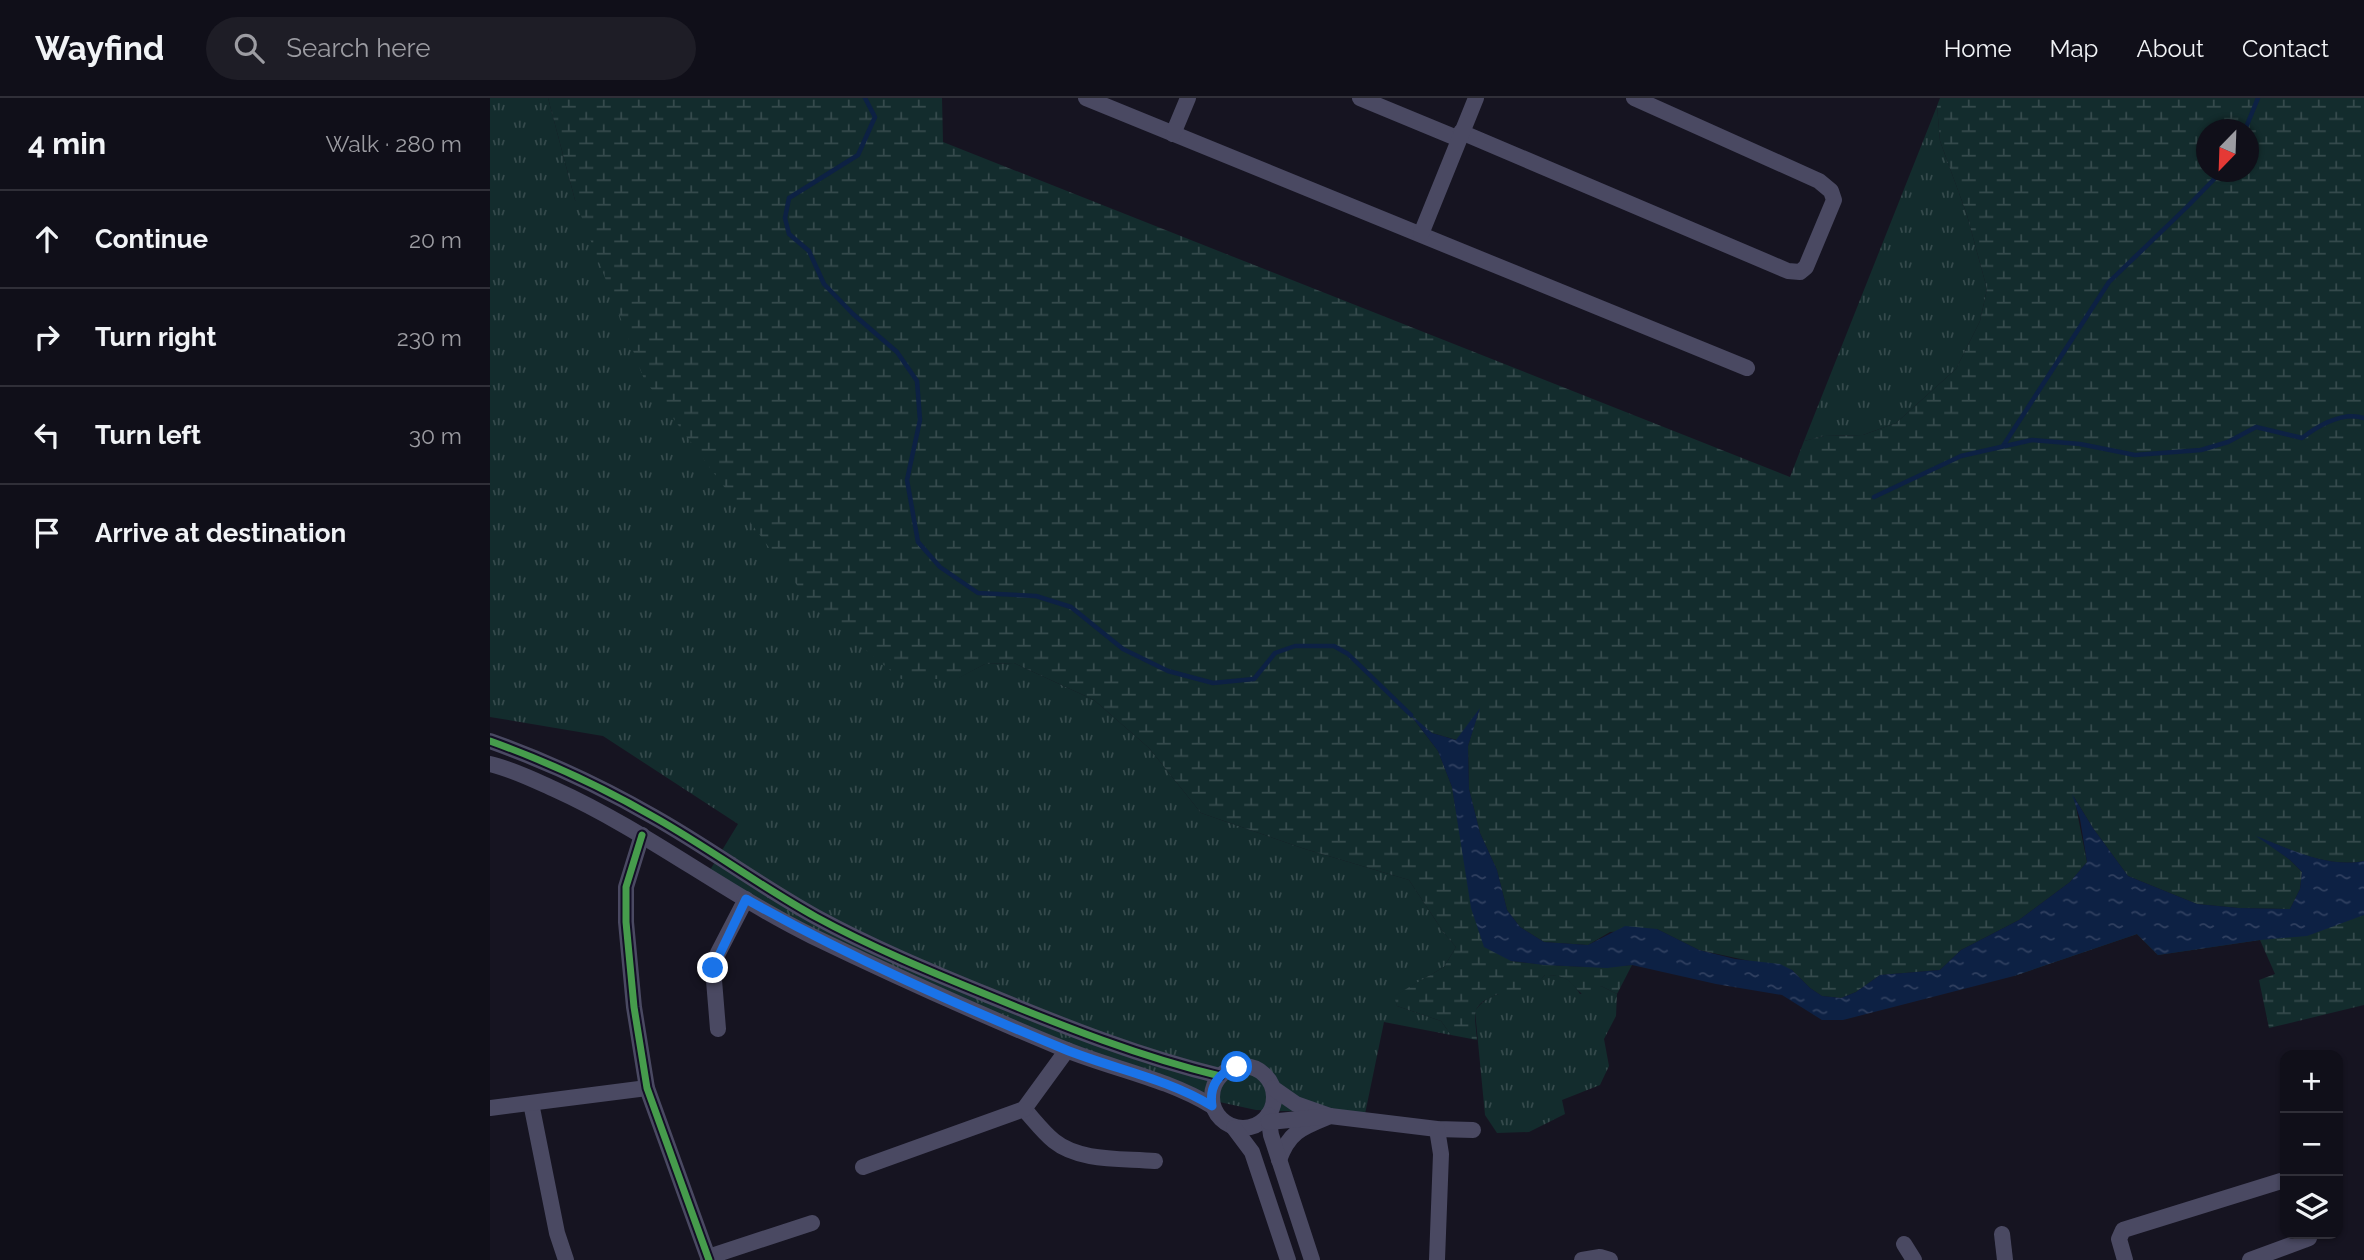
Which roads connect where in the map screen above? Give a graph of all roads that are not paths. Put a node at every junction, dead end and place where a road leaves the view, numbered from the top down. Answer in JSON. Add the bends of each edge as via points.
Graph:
{"nodes":[{"id":1,"x":1086,"y":98,"type":"edge"},
{"id":2,"x":1188,"y":98,"type":"edge"},
{"id":3,"x":1360,"y":98,"type":"edge"},
{"id":4,"x":1476,"y":98,"type":"edge"},
{"id":5,"x":1634,"y":98,"type":"edge"},
{"id":6,"x":1173,"y":134,"type":"junction"},
{"id":7,"x":1460,"y":135,"type":"junction"},
{"id":8,"x":1421,"y":234,"type":"junction"},
{"id":9,"x":1747,"y":368,"type":"dead end"},
{"id":10,"x":490,"y":741,"type":"edge"},
{"id":11,"x":490,"y":764,"type":"edge"},
{"id":12,"x":642,"y":835,"type":"junction"},
{"id":13,"x":746,"y":899,"type":"junction"},
{"id":14,"x":718,"y":1029,"type":"dead end"},
{"id":15,"x":1067,"y":1051,"type":"junction"},
{"id":16,"x":1220,"y":1076,"type":"junction"},
{"id":17,"x":647,"y":1088,"type":"junction"},
{"id":18,"x":1273,"y":1088,"type":"junction"},
{"id":19,"x":531,"y":1103,"type":"junction"},
{"id":20,"x":1212,"y":1106,"type":"junction"},
{"id":21,"x":490,"y":1108,"type":"edge"},
{"id":22,"x":1024,"y":1110,"type":"junction"},
{"id":23,"x":1330,"y":1116,"type":"junction"},
{"id":24,"x":1269,"y":1119,"type":"junction"},
{"id":25,"x":1234,"y":1128,"type":"junction"},
{"id":26,"x":1437,"y":1129,"type":"junction"},
{"id":27,"x":1473,"y":1130,"type":"dead end"},
{"id":28,"x":1279,"y":1160,"type":"junction"},
{"id":29,"x":1155,"y":1161,"type":"dead end"},
{"id":30,"x":863,"y":1167,"type":"dead end"},
{"id":31,"x":2280,"y":1181,"type":"edge"},
{"id":32,"x":812,"y":1223,"type":"dead end"},
{"id":33,"x":2002,"y":1234,"type":"dead end"},
{"id":34,"x":2306,"y":1239,"type":"edge"},
{"id":35,"x":1904,"y":1244,"type":"dead end"},
{"id":36,"x":708,"y":1258,"type":"edge"},
{"id":37,"x":566,"y":1260,"type":"edge"},
{"id":38,"x":1288,"y":1260,"type":"edge"},
{"id":39,"x":1312,"y":1260,"type":"edge"},
{"id":40,"x":1437,"y":1260,"type":"edge"},
{"id":41,"x":1582,"y":1260,"type":"edge"},
{"id":42,"x":1610,"y":1260,"type":"edge"},
{"id":43,"x":1914,"y":1260,"type":"edge"},
{"id":44,"x":2005,"y":1260,"type":"edge"},
{"id":45,"x":2125,"y":1260,"type":"edge"},
{"id":46,"x":2250,"y":1260,"type":"edge"}],
"edges":[{"from":1,"to":6,"type":"street"},
{"from":2,"to":6,"type":"street"},
{"from":3,"to":7,"type":"street"},
{"from":4,"to":7,"type":"street"},
{"from":5,"to":7,"type":"street","via":[[1819,181],[1831,191],[1834,200],[1806,267],[1800,272],[1788,271]]},
{"from":6,"to":8,"type":"street"},
{"from":7,"to":8,"type":"street"},
{"from":8,"to":9,"type":"street"},
{"from":10,"to":16,"type":"street","via":[[547,763],[654,817],[818,918],[940,976],[1074,1031]]},
{"from":11,"to":12,"type":"street","via":[[575,798]]},
{"from":12,"to":13,"type":"street"},
{"from":12,"to":17,"type":"street","via":[[626,887],[625,922]]},
{"from":13,"to":14,"type":"street","via":[[713,968]]},
{"from":13,"to":15,"type":"street","via":[[932,993]]},
{"from":15,"to":20,"type":"street","via":[[1186,1090]]},
{"from":15,"to":22,"type":"street"},
{"from":16,"to":18,"type":"street","via":[[1237,1067],[1249,1067],[1261,1072]]},
{"from":16,"to":20,"type":"street","via":[[1213,1087]]},
{"from":17,"to":19,"type":"street"},
{"from":17,"to":36,"type":"street"},
{"from":18,"to":23,"type":"street","via":[[1296,1104]]},
{"from":18,"to":24,"type":"street"},
{"from":19,"to":21,"type":"street"},
{"from":19,"to":37,"type":"street"},
{"from":20,"to":25,"type":"street","via":[[1223,1122]]},
{"from":22,"to":29,"type":"street","via":[[1073,1152]]},
{"from":22,"to":30,"type":"street"},
{"from":23,"to":24,"type":"street"},
{"from":23,"to":26,"type":"street"},
{"from":23,"to":28,"type":"street","via":[[1292,1135]]},
{"from":24,"to":25,"type":"street","via":[[1253,1127]]},
{"from":24,"to":28,"type":"street"},
{"from":25,"to":38,"type":"street","via":[[1252,1152]]},
{"from":26,"to":27,"type":"street"},
{"from":26,"to":40,"type":"street","via":[[1441,1167]]},
{"from":28,"to":39,"type":"street"},
{"from":31,"to":45,"type":"street","via":[[2123,1230],[2119,1239]]},
{"from":32,"to":36,"type":"street"},
{"from":33,"to":44,"type":"street"},
{"from":34,"to":46,"type":"street"},
{"from":35,"to":43,"type":"street"},
{"from":41,"to":42,"type":"street"}]}
